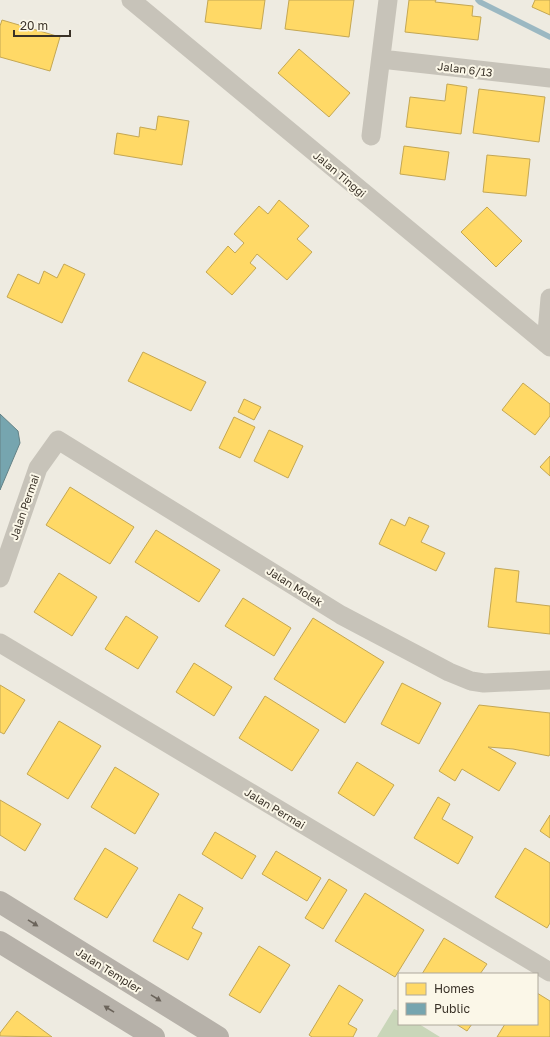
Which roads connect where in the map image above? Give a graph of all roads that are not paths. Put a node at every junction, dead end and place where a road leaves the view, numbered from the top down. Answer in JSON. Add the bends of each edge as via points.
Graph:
{"nodes":[{"id":1,"x":131,"y":0,"type":"edge"},
{"id":2,"x":388,"y":0,"type":"edge"},
{"id":3,"x":381,"y":58,"type":"junction"},
{"id":4,"x":550,"y":78,"type":"edge"},
{"id":5,"x":371,"y":136,"type":"dead end"},
{"id":6,"x":550,"y":298,"type":"edge"},
{"id":7,"x":548,"y":346,"type":"edge"},
{"id":8,"x":58,"y":440,"type":"joint"},
{"id":9,"x":0,"y":578,"type":"edge"},
{"id":10,"x":0,"y":643,"type":"edge"},
{"id":11,"x":550,"y":680,"type":"edge"},
{"id":12,"x":0,"y":902,"type":"edge"},
{"id":13,"x":0,"y":942,"type":"edge"},
{"id":14,"x":550,"y":972,"type":"edge"},
{"id":15,"x":205,"y":1034,"type":"edge"},
{"id":16,"x":154,"y":1037,"type":"edge"}],
"edges":[{"from":1,"to":7,"type":"street","name":"Jalan Tinggi"},
{"from":2,"to":3,"type":"street"},
{"from":3,"to":4,"type":"street","name":"Jalan 6/13"},
{"from":3,"to":5,"type":"street"},
{"from":6,"to":7,"type":"street"},
{"from":8,"to":9,"type":"street","name":"Jalan Permai","via":[[38,468]]},
{"from":8,"to":11,"type":"street","name":"Jalan Molek","via":[[341,614],[449,672],[484,683]]},
{"from":10,"to":14,"type":"street","name":"Jalan Permai"},
{"from":12,"to":15,"type":"main road","name":"Jalan Templer","one_way":true},
{"from":16,"to":13,"type":"main road","one_way":true}]}
